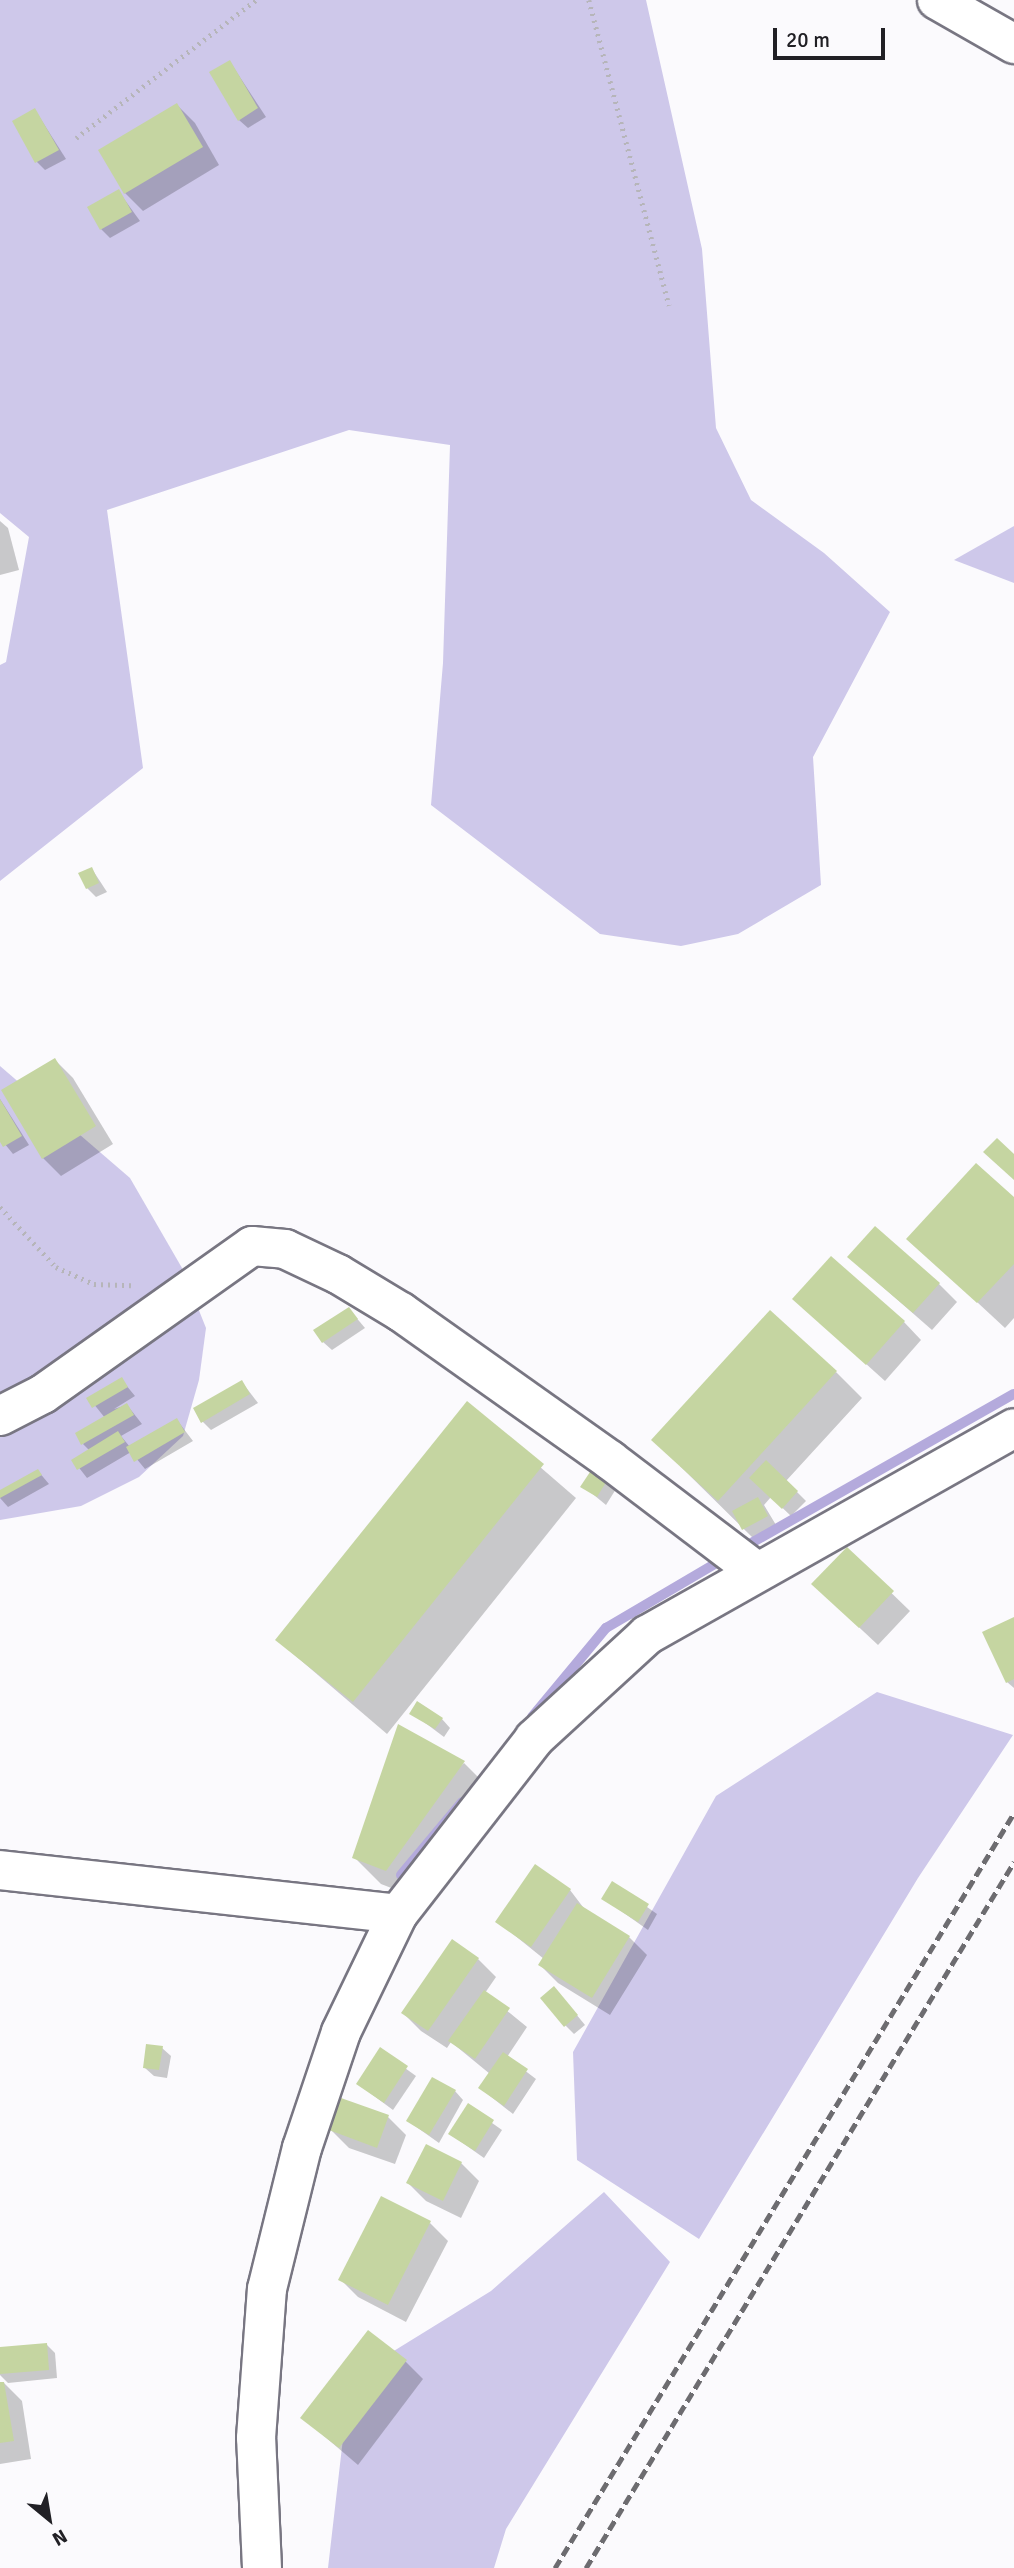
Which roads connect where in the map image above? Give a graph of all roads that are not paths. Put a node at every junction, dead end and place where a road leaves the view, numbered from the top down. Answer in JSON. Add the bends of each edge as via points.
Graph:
{"nodes":[{"id":1,"x":937,"y":0,"type":"edge"},
{"id":2,"x":1014,"y":44,"type":"edge"},
{"id":3,"x":0,"y":1416,"type":"edge"},
{"id":4,"x":1014,"y":1428,"type":"edge"},
{"id":5,"x":742,"y":1560,"type":"junction"},
{"id":6,"x":0,"y":1870,"type":"edge"},
{"id":7,"x":398,"y":1914,"type":"junction"},
{"id":8,"x":262,"y":2568,"type":"edge"}],
"edges":[{"from":1,"to":2,"type":"street"},
{"from":3,"to":5,"type":"street","via":[[43,1394],[252,1246],[285,1249],[401,1312]]},
{"from":4,"to":5,"type":"street"},
{"from":5,"to":7,"type":"street","via":[[647,1635],[534,1739]]},
{"from":6,"to":7,"type":"street"},
{"from":7,"to":8,"type":"street","via":[[341,2032],[302,2148],[267,2289],[256,2438]]}]}
